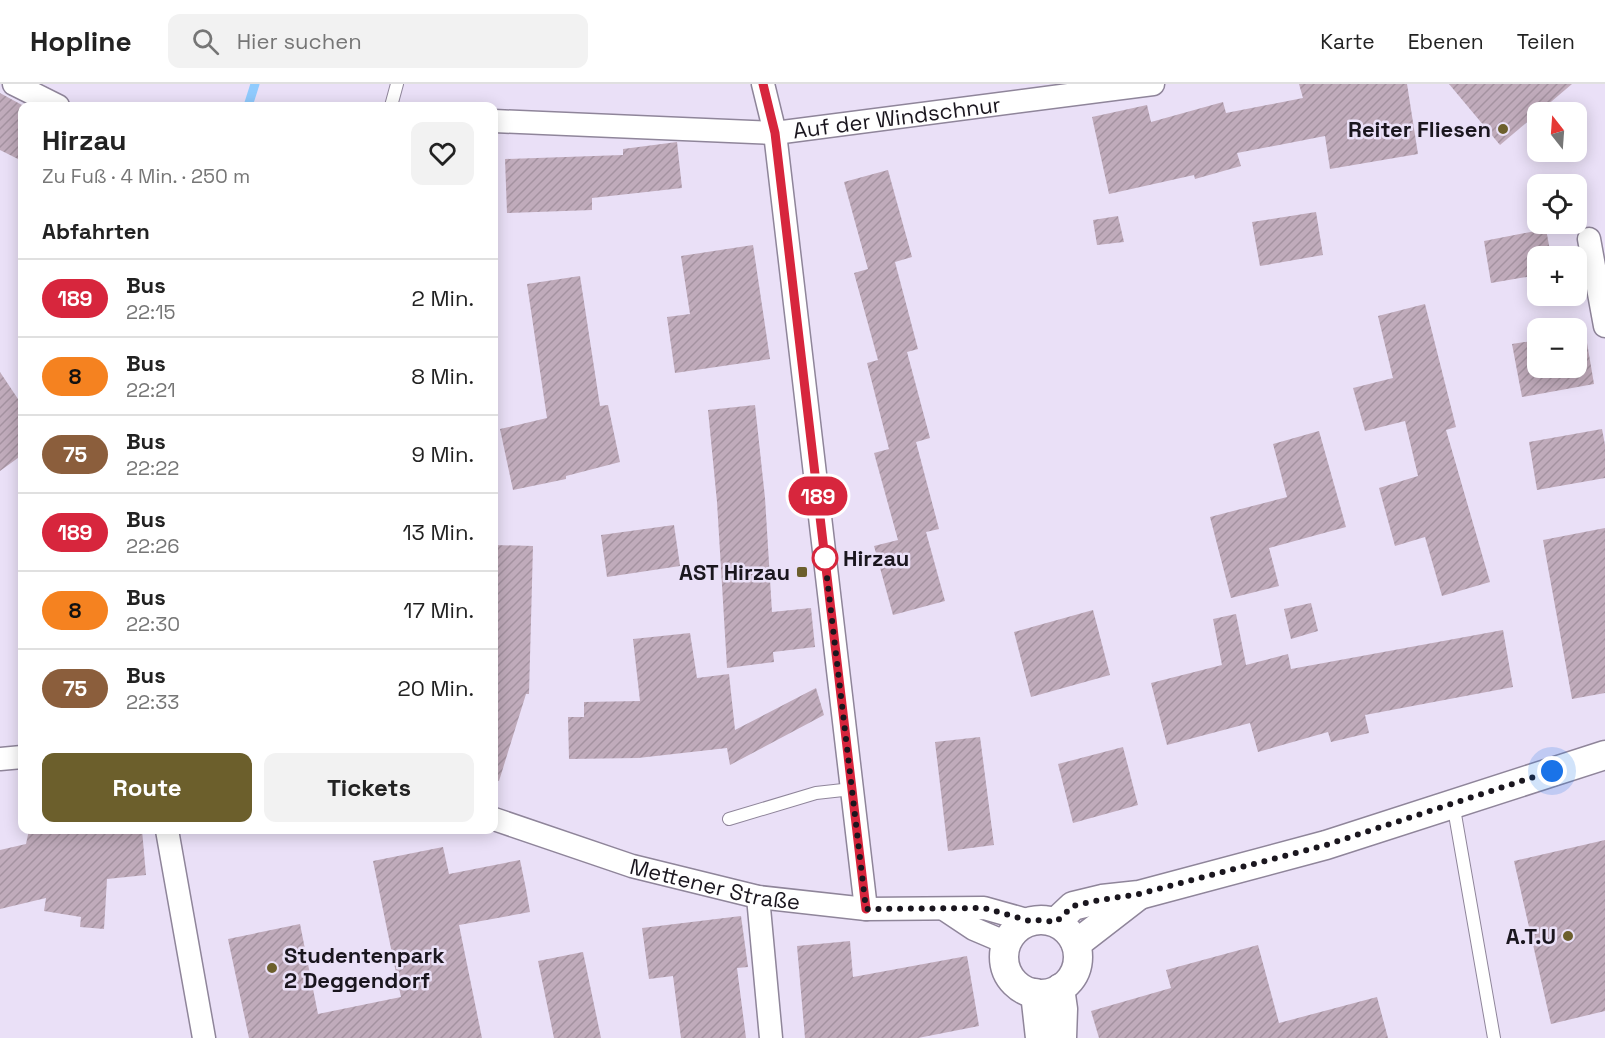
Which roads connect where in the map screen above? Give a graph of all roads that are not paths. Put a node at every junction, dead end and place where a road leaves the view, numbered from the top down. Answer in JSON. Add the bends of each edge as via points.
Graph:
{"nodes":[{"id":1,"x":14,"y":84,"type":"edge"},
{"id":2,"x":397,"y":84,"type":"edge"},
{"id":3,"x":763,"y":84,"type":"edge"},
{"id":4,"x":1153,"y":84,"type":"edge"},
{"id":5,"x":50,"y":102,"type":"edge"},
{"id":6,"x":392,"y":102,"type":"edge"},
{"id":7,"x":498,"y":121,"type":"edge"},
{"id":8,"x":775,"y":133,"type":"junction"},
{"id":9,"x":1589,"y":240,"type":"dead end"},
{"id":10,"x":1605,"y":326,"type":"edge"},
{"id":11,"x":1605,"y":755,"type":"edge"},
{"id":12,"x":18,"y":757,"type":"edge"},
{"id":13,"x":0,"y":759,"type":"edge"},
{"id":14,"x":852,"y":789,"type":"junction"},
{"id":15,"x":1453,"y":803,"type":"junction"},
{"id":16,"x":729,"y":819,"type":"dead end"},
{"id":17,"x":498,"y":820,"type":"edge"},
{"id":18,"x":168,"y":834,"type":"edge"},
{"id":19,"x":1139,"y":894,"type":"junction"},
{"id":20,"x":758,"y":897,"type":"junction"},
{"id":21,"x":866,"y":909,"type":"junction"},
{"id":22,"x":944,"y":909,"type":"junction"},
{"id":23,"x":1043,"y":922,"type":"junction"},
{"id":24,"x":1007,"y":943,"type":"junction"},
{"id":25,"x":1076,"y":944,"type":"junction"},
{"id":26,"x":1048,"y":991,"type":"junction"},
{"id":27,"x":204,"y":1038,"type":"edge"},
{"id":28,"x":771,"y":1038,"type":"edge"},
{"id":29,"x":1040,"y":1038,"type":"edge"},
{"id":30,"x":1062,"y":1038,"type":"edge"},
{"id":31,"x":1494,"y":1038,"type":"edge"}],
"edges":[{"from":1,"to":5,"type":"street"},
{"from":2,"to":6,"type":"lane"},
{"from":3,"to":8,"type":"street"},
{"from":4,"to":8,"type":"street","name":"Auf der Windschnur"},
{"from":7,"to":8,"type":"street","name":"Auf der Windschnur"},
{"from":8,"to":14,"type":"street"},
{"from":9,"to":10,"type":"street"},
{"from":11,"to":15,"type":"street"},
{"from":12,"to":13,"type":"street"},
{"from":14,"to":16,"type":"lane","via":[[816,793]]},
{"from":14,"to":21,"type":"street"},
{"from":15,"to":19,"type":"street","via":[[1326,845]]},
{"from":15,"to":31,"type":"lane"},
{"from":17,"to":20,"type":"street","name":"Mettener Straße","via":[[632,866]]},
{"from":18,"to":27,"type":"street"},
{"from":19,"to":23,"type":"street","via":[[1073,906]]},
{"from":19,"to":25,"type":"street"},
{"from":20,"to":21,"type":"street","name":"Mettener Straße"},
{"from":20,"to":28,"type":"street"},
{"from":21,"to":22,"type":"street","name":"Mettener Straße"},
{"from":22,"to":23,"type":"street","name":"Mettener Straße","via":[[984,908]]},
{"from":22,"to":24,"type":"street","via":[[974,929]]},
{"from":23,"to":24,"type":"street","via":[[1012,933]]},
{"from":23,"to":25,"type":"street","via":[[1068,931]]},
{"from":24,"to":26,"type":"street","via":[[1007,971],[1018,986]]},
{"from":25,"to":26,"type":"street","via":[[1076,969],[1067,983]]},
{"from":26,"to":29,"type":"street"},
{"from":26,"to":30,"type":"street","via":[[1063,1009]]}]}
